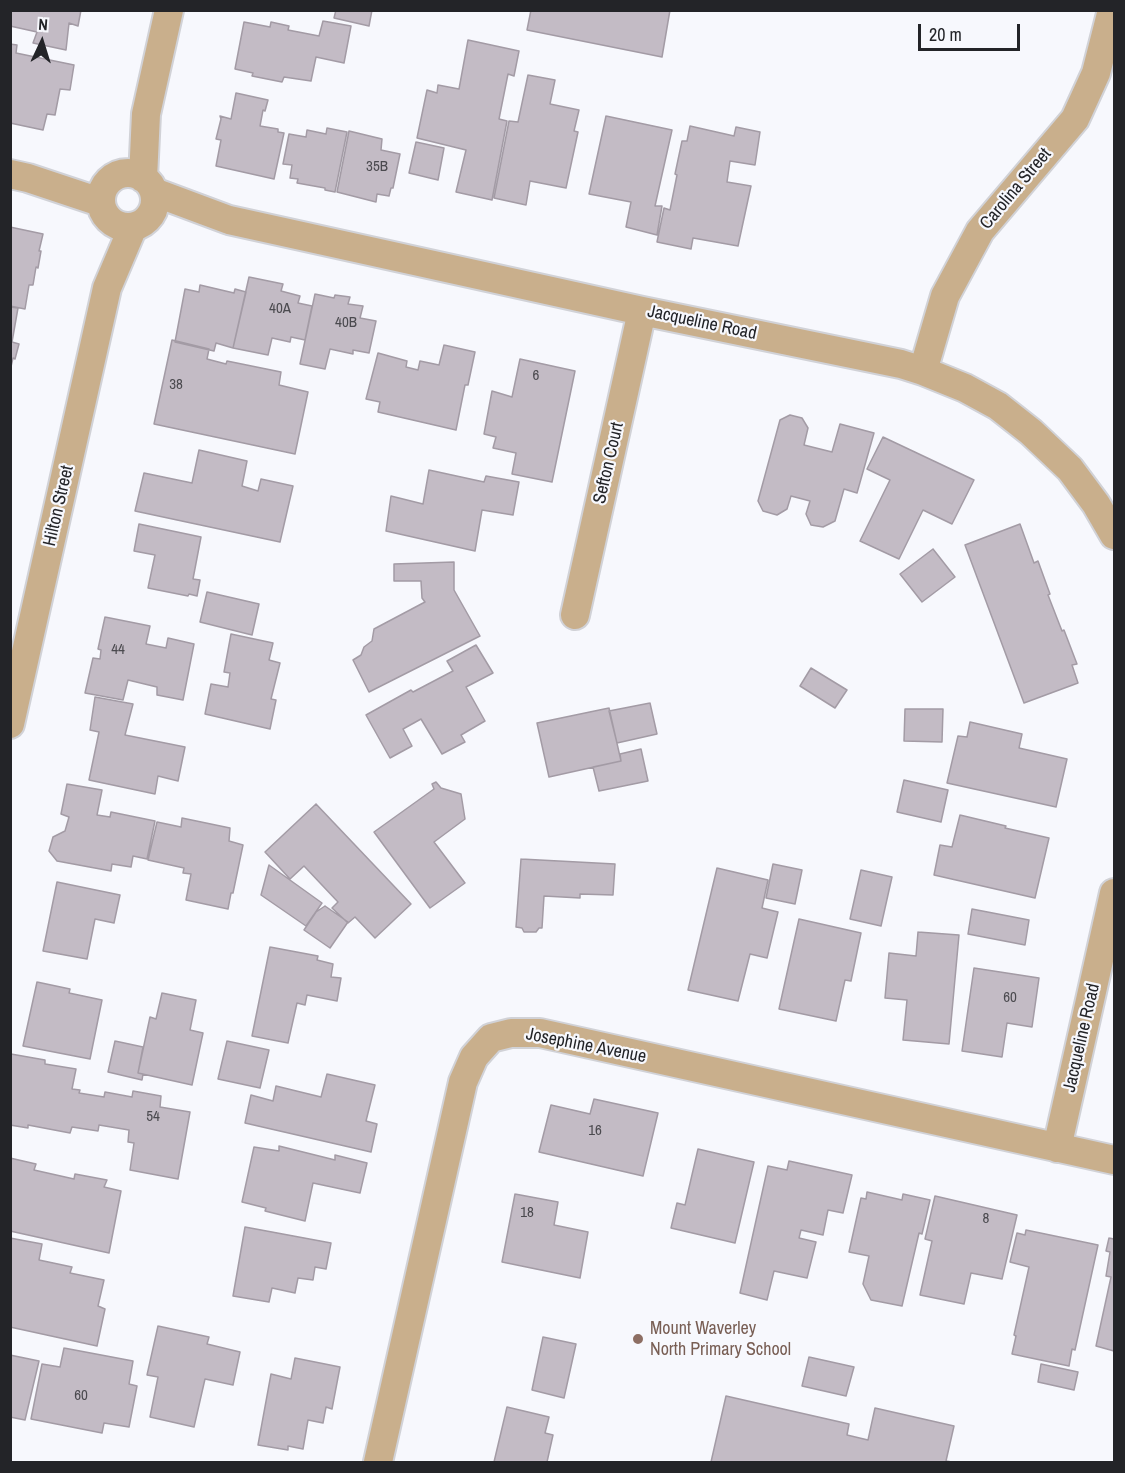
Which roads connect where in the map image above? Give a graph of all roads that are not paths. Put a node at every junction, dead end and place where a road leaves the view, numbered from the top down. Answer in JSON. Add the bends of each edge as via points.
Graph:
{"nodes":[{"id":1,"x":169,"y":10,"type":"edge"},
{"id":2,"x":1112,"y":10,"type":"edge"},
{"id":3,"x":20,"y":176,"type":"edge"},
{"id":4,"x":127,"y":199,"type":"junction"},
{"id":5,"x":642,"y":311,"type":"junction"},
{"id":6,"x":923,"y":371,"type":"junction"},
{"id":7,"x":1114,"y":535,"type":"edge"},
{"id":8,"x":575,"y":615,"type":"dead end"},
{"id":9,"x":10,"y":724,"type":"edge"},
{"id":10,"x":1114,"y":893,"type":"edge"},
{"id":11,"x":1057,"y":1148,"type":"junction"},
{"id":12,"x":1114,"y":1160,"type":"edge"},
{"id":13,"x":378,"y":1462,"type":"edge"}],
"edges":[{"from":1,"to":4,"type":"street","name":"Hilton Street"},
{"from":2,"to":6,"type":"street","name":"Carolina Street","via":[[1096,73],[1075,119],[980,231],[945,296]]},
{"from":3,"to":4,"type":"street","name":"Jacqueline Road"},
{"from":4,"to":5,"type":"street","name":"Jacqueline Road"},
{"from":4,"to":9,"type":"street","name":"Hilton Street"},
{"from":5,"to":6,"type":"street","name":"Jacqueline Road"},
{"from":5,"to":8,"type":"street","name":"Sefton Court"},
{"from":6,"to":7,"type":"street","name":"Jacqueline Road","via":[[998,406],[1031,432],[1070,469]]},
{"from":10,"to":11,"type":"street","name":"Jacqueline Road"},
{"from":11,"to":12,"type":"street","name":"Josephine Avenue"},
{"from":11,"to":13,"type":"street","name":"Josephine Avenue","via":[[540,1033],[491,1038],[474,1057],[463,1082]]}]}
